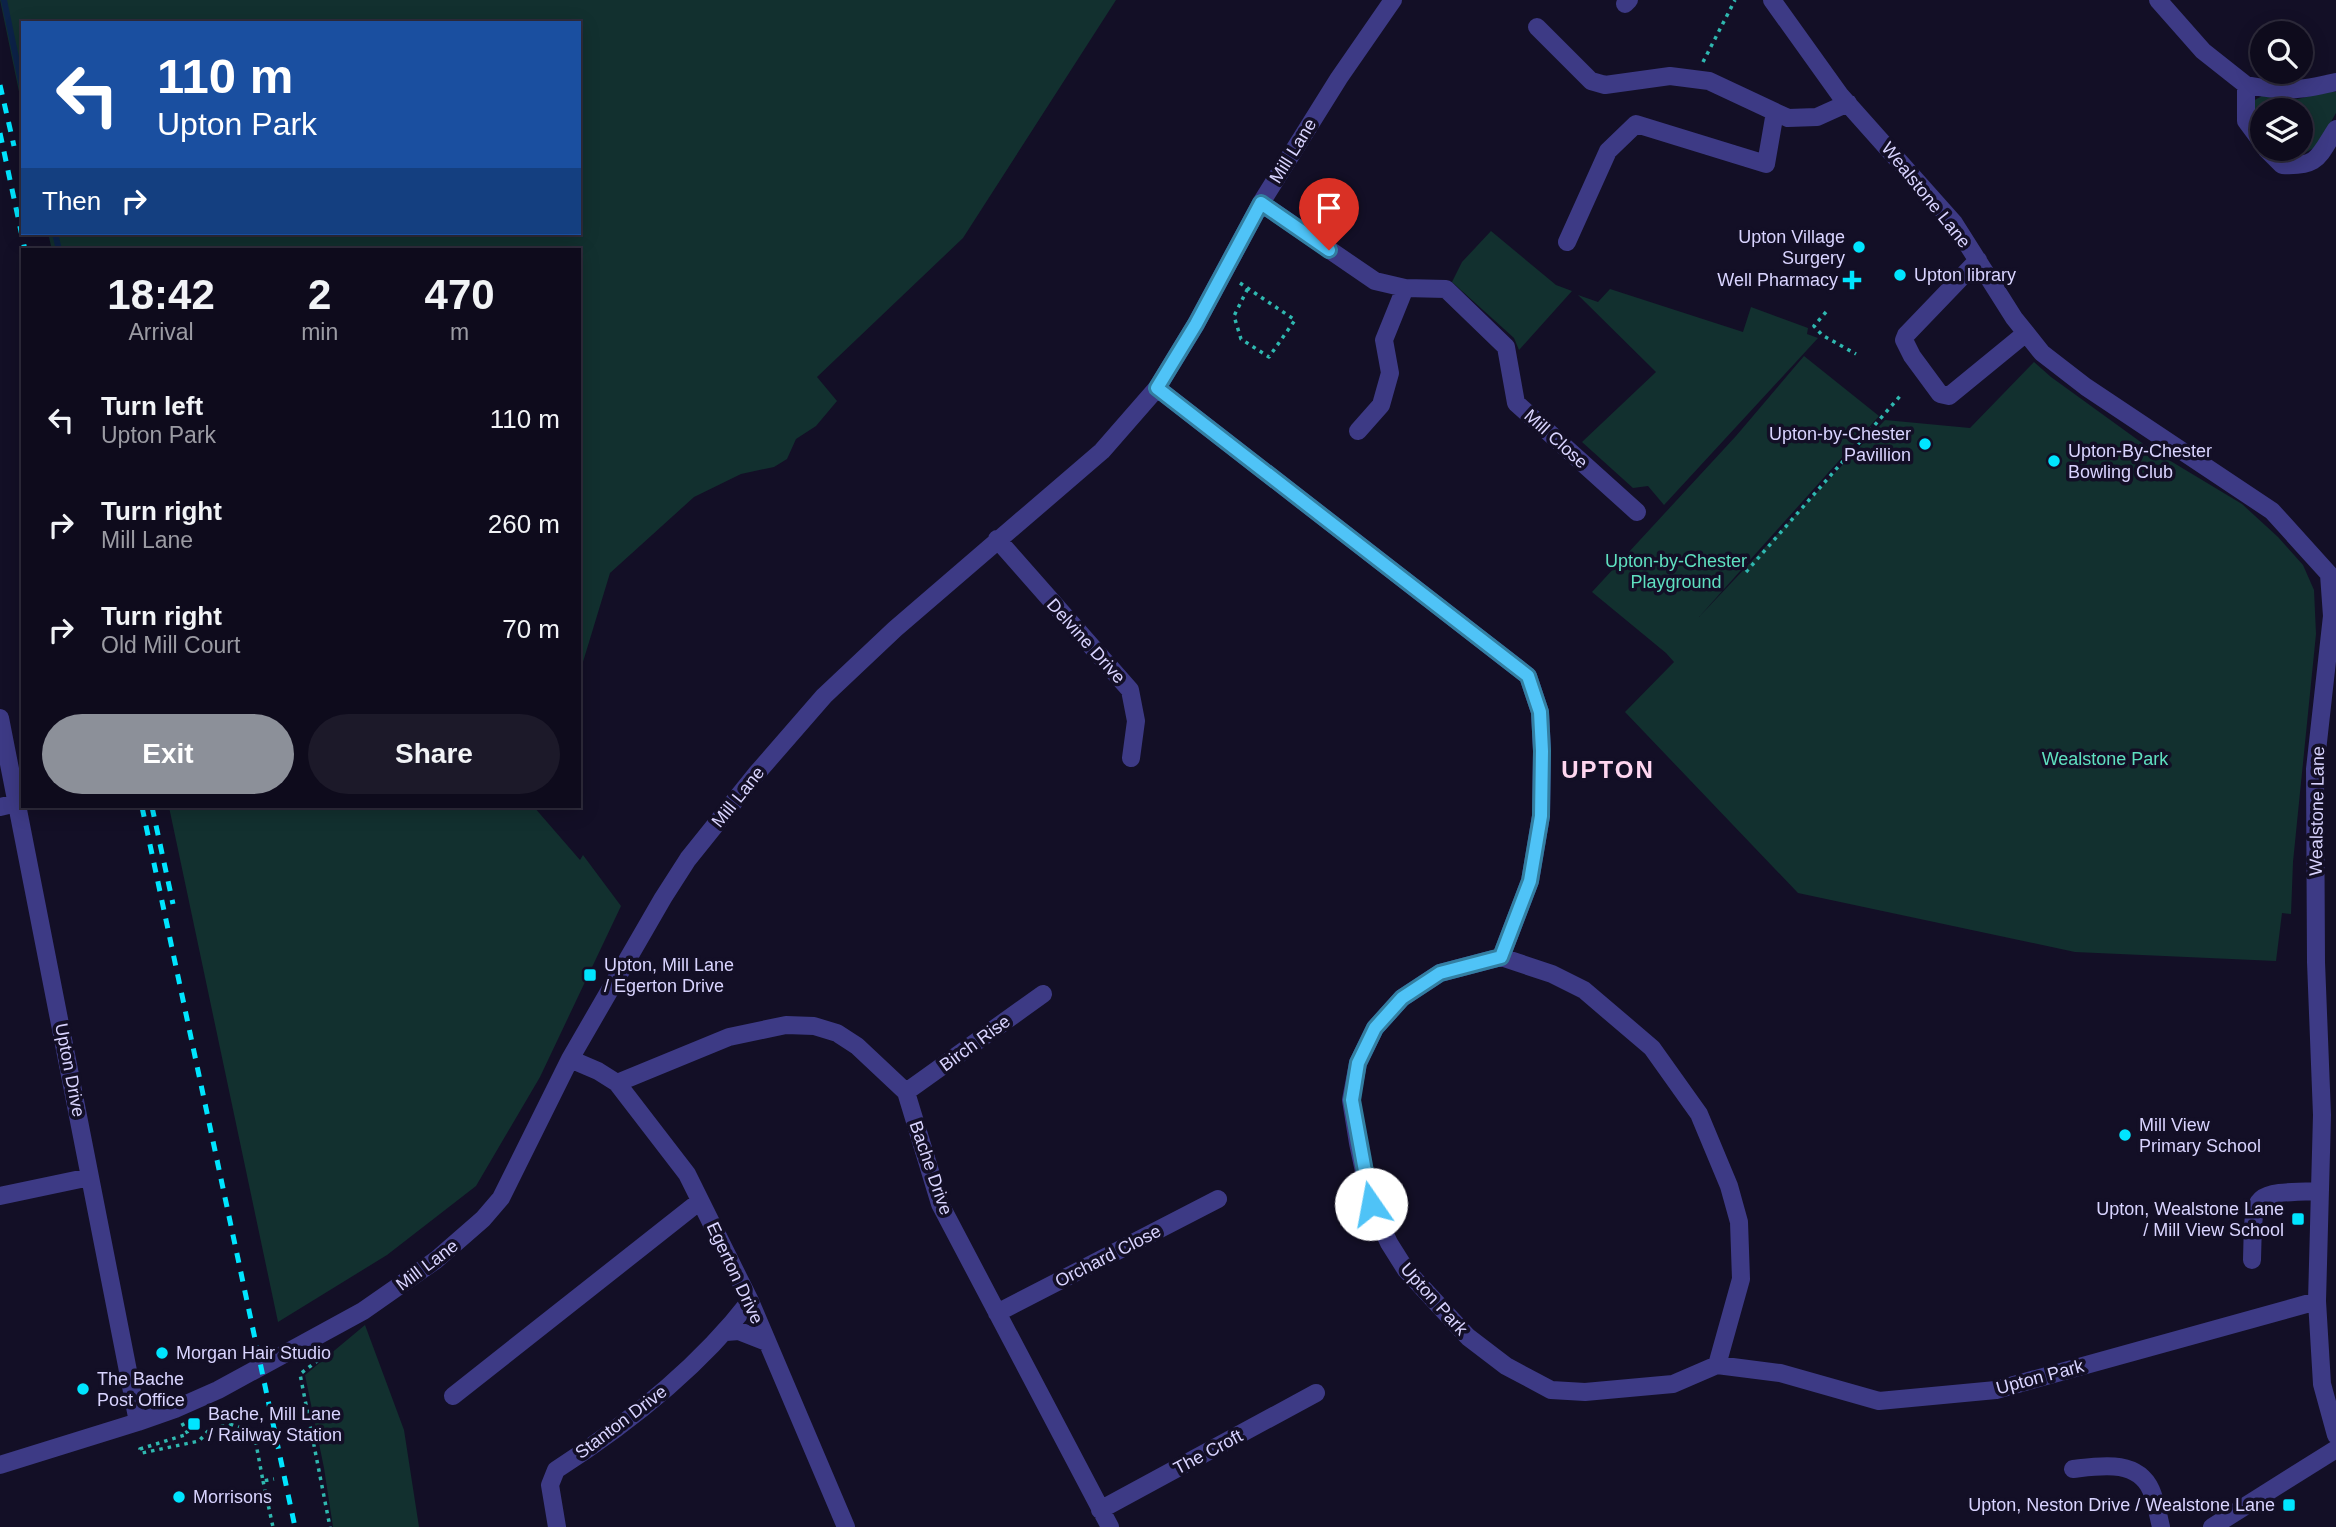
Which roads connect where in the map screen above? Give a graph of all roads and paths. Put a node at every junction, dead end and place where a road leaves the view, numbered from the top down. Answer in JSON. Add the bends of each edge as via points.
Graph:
{"nodes":[{"id":1,"x":1393,"y":0,"type":"edge"},
{"id":2,"x":1735,"y":0,"type":"edge"},
{"id":3,"x":1772,"y":0,"type":"edge"},
{"id":4,"x":2158,"y":0,"type":"edge"},
{"id":5,"x":1537,"y":27,"type":"dead end"},
{"id":6,"x":1701,"y":66,"type":"dead end"},
{"id":7,"x":2336,"y":82,"type":"edge"},
{"id":8,"x":2246,"y":85,"type":"junction"},
{"id":9,"x":1847,"y":103,"type":"junction"},
{"id":10,"x":1775,"y":112,"type":"junction"},
{"id":11,"x":2250,"y":126,"type":"edge"},
{"id":12,"x":2336,"y":129,"type":"edge"},
{"id":13,"x":2313,"y":160,"type":"edge"},
{"id":14,"x":2278,"y":161,"type":"edge"},
{"id":15,"x":2312,"y":161,"type":"edge"},
{"id":16,"x":1261,"y":203,"type":"junction"},
{"id":17,"x":1567,"y":242,"type":"dead end"},
{"id":18,"x":1978,"y":260,"type":"junction"},
{"id":19,"x":1221,"y":273,"type":"junction"},
{"id":20,"x":1248,"y":288,"type":"junction"},
{"id":21,"x":1405,"y":288,"type":"junction"},
{"id":22,"x":1826,"y":312,"type":"dead end"},
{"id":23,"x":2026,"y":333,"type":"junction"},
{"id":24,"x":1856,"y":354,"type":"dead end"},
{"id":25,"x":1157,"y":388,"type":"junction"},
{"id":26,"x":1901,"y":395,"type":"dead end"},
{"id":27,"x":1358,"y":431,"type":"dead end"},
{"id":28,"x":1637,"y":512,"type":"dead end"},
{"id":29,"x":997,"y":540,"type":"junction"},
{"id":30,"x":1746,"y":572,"type":"dead end"},
{"id":31,"x":2333,"y":572,"type":"edge"},
{"id":32,"x":0,"y":718,"type":"edge"},
{"id":33,"x":1132,"y":758,"type":"dead end"},
{"id":34,"x":9,"y":805,"type":"edge"},
{"id":35,"x":1501,"y":957,"type":"junction"},
{"id":36,"x":1043,"y":994,"type":"dead end"},
{"id":37,"x":570,"y":1059,"type":"junction"},
{"id":38,"x":617,"y":1083,"type":"junction"},
{"id":39,"x":906,"y":1092,"type":"junction"},
{"id":40,"x":90,"y":1177,"type":"junction"},
{"id":41,"x":2320,"y":1191,"type":"junction"},
{"id":42,"x":0,"y":1196,"type":"edge"},
{"id":43,"x":1218,"y":1199,"type":"dead end"},
{"id":44,"x":700,"y":1201,"type":"junction"},
{"id":45,"x":2328,"y":1227,"type":"edge"},
{"id":46,"x":2252,"y":1260,"type":"dead end"},
{"id":47,"x":750,"y":1301,"type":"junction"},
{"id":48,"x":2317,"y":1301,"type":"junction"},
{"id":49,"x":997,"y":1312,"type":"junction"},
{"id":50,"x":726,"y":1332,"type":"junction"},
{"id":51,"x":767,"y":1342,"type":"junction"},
{"id":52,"x":332,"y":1350,"type":"dead end"},
{"id":53,"x":1717,"y":1365,"type":"junction"},
{"id":54,"x":218,"y":1390,"type":"junction"},
{"id":55,"x":1316,"y":1393,"type":"dead end"},
{"id":56,"x":453,"y":1396,"type":"dead end"},
{"id":57,"x":175,"y":1409,"type":"junction"},
{"id":58,"x":138,"y":1422,"type":"junction"},
{"id":59,"x":230,"y":1424,"type":"junction"},
{"id":60,"x":2336,"y":1435,"type":"edge"},
{"id":61,"x":2336,"y":1449,"type":"edge"},
{"id":62,"x":0,"y":1465,"type":"edge"},
{"id":63,"x":2072,"y":1470,"type":"dead end"},
{"id":64,"x":274,"y":1479,"type":"dead end"},
{"id":65,"x":263,"y":1481,"type":"junction"},
{"id":66,"x":1100,"y":1510,"type":"junction"},
{"id":67,"x":273,"y":1527,"type":"edge"},
{"id":68,"x":330,"y":1527,"type":"edge"},
{"id":69,"x":557,"y":1527,"type":"edge"},
{"id":70,"x":846,"y":1527,"type":"edge"},
{"id":71,"x":1110,"y":1527,"type":"edge"},
{"id":72,"x":2161,"y":1527,"type":"edge"},
{"id":73,"x":2212,"y":1527,"type":"edge"}],
"edges":[{"from":1,"to":16,"type":"street","name":"Mill Lane"},
{"from":2,"to":6,"type":"path"},
{"from":3,"to":9,"type":"street","name":"Wealstone Lane"},
{"from":4,"to":8,"type":"street","via":[[2203,51]]},
{"from":5,"to":10,"type":"street","via":[[1591,81],[1605,85],[1670,76],[1709,81]]},
{"from":7,"to":8,"type":"street","via":[[2281,91]]},
{"from":8,"to":11,"type":"street"},
{"from":9,"to":10,"type":"street","via":[[1816,117],[1788,118]]},
{"from":9,"to":18,"type":"street","name":"Wealstone Lane","via":[[1954,223]]},
{"from":10,"to":17,"type":"street","via":[[1766,164],[1636,124],[1608,151]]},
{"from":12,"to":13,"type":"street"},
{"from":14,"to":15,"type":"street","via":[[2301,166]]},
{"from":16,"to":19,"type":"street","name":"Mill Lane"},
{"from":16,"to":21,"type":"street","name":"Mill Close","via":[[1375,281]]},
{"from":18,"to":23,"type":"street","name":"Wealstone Lane"},
{"from":18,"to":23,"type":"street","via":[[1906,335],[1912,356],[1940,394],[1949,396]]},
{"from":19,"to":20,"type":"path"},
{"from":19,"to":25,"type":"street","name":"Mill Lane"},
{"from":20,"to":20,"type":"path","via":[[1234,316],[1241,339],[1269,357],[1295,320]]},
{"from":21,"to":27,"type":"street","via":[[1384,340],[1390,373],[1381,405]]},
{"from":21,"to":28,"type":"street","name":"Mill Close","via":[[1446,289],[1506,347],[1516,403]]},
{"from":22,"to":24,"type":"path","via":[[1814,326]]},
{"from":23,"to":31,"type":"street","name":"Wealstone Lane","via":[[2042,353],[2087,387],[2272,511]]},
{"from":25,"to":29,"type":"street","name":"Mill Lane","via":[[1101,451]]},
{"from":25,"to":35,"type":"street","via":[[1528,676],[1540,712],[1541,816],[1530,881]]},
{"from":26,"to":30,"type":"path"},
{"from":29,"to":33,"type":"street","name":"Delvine Drive","via":[[1130,690],[1136,721]]},
{"from":29,"to":37,"type":"street","name":"Mill Lane","via":[[824,696],[757,773],[688,859]]},
{"from":31,"to":41,"type":"street","name":"Wealstone Lane","via":[[2315,769]]},
{"from":32,"to":34,"type":"street","name":"Upton Drive"},
{"from":34,"to":40,"type":"street","name":"Upton Drive"},
{"from":35,"to":53,"type":"street","via":[[1584,989],[1652,1048],[1699,1114],[1739,1222],[1741,1279]]},
{"from":35,"to":53,"type":"street","name":"Upton Park","via":[[1440,973],[1402,998],[1375,1028],[1358,1063],[1352,1100],[1358,1143],[1371,1204],[1389,1243],[1406,1270],[1468,1337],[1506,1366],[1550,1390],[1585,1392],[1673,1384]]},
{"from":36,"to":39,"type":"street","name":"Birch Rise"},
{"from":37,"to":38,"type":"street","name":"Egerton Drive"},
{"from":37,"to":54,"type":"street","name":"Mill Lane","via":[[501,1199],[483,1219],[436,1260],[363,1311]]},
{"from":38,"to":39,"type":"street","name":"Bache Drive","via":[[729,1037],[786,1025],[837,1033]]},
{"from":38,"to":44,"type":"street","name":"Egerton Drive","via":[[687,1174]]},
{"from":39,"to":49,"type":"street","name":"Bache Drive","via":[[940,1204]]},
{"from":40,"to":42,"type":"street"},
{"from":40,"to":58,"type":"street","name":"Upton Drive"},
{"from":41,"to":45,"type":"street","name":"Wealstone Lane"},
{"from":41,"to":46,"type":"street","via":[[2278,1192],[2258,1201],[2253,1212]]},
{"from":43,"to":49,"type":"street","name":"Orchard Close"},
{"from":44,"to":47,"type":"street","name":"Egerton Drive"},
{"from":44,"to":56,"type":"street"},
{"from":45,"to":48,"type":"street","name":"Wealstone Lane"},
{"from":47,"to":50,"type":"street","name":"Stanton Drive"},
{"from":47,"to":51,"type":"street","name":"Egerton Drive"},
{"from":48,"to":53,"type":"street","name":"Upton Park","via":[[1996,1390],[1879,1401],[1780,1373]]},
{"from":48,"to":60,"type":"street","name":"Wealstone Lane","via":[[2322,1384]]},
{"from":49,"to":66,"type":"street","name":"Bache Drive"},
{"from":50,"to":51,"type":"street","via":[[738,1331]]},
{"from":50,"to":69,"type":"street","name":"Stanton Drive","via":[[666,1389],[556,1471],[551,1485]]},
{"from":51,"to":70,"type":"street","name":"Egerton Drive"},
{"from":52,"to":68,"type":"path","via":[[300,1374]]},
{"from":54,"to":57,"type":"street","name":"Mill Lane"},
{"from":54,"to":59,"type":"path"},
{"from":55,"to":66,"type":"street","name":"The Croft"},
{"from":57,"to":58,"type":"street","name":"Mill Lane"},
{"from":57,"to":59,"type":"path","via":[[188,1434],[141,1449],[142,1453],[199,1441],[209,1430]]},
{"from":58,"to":62,"type":"street","name":"Mill Lane"},
{"from":59,"to":65,"type":"path","via":[[254,1433]]},
{"from":61,"to":73,"type":"street"},
{"from":63,"to":72,"type":"street","via":[[2105,1465],[2139,1475],[2150,1489]]},
{"from":64,"to":65,"type":"path"},
{"from":65,"to":67,"type":"path"},
{"from":66,"to":71,"type":"street","name":"Bache Drive"}]}
